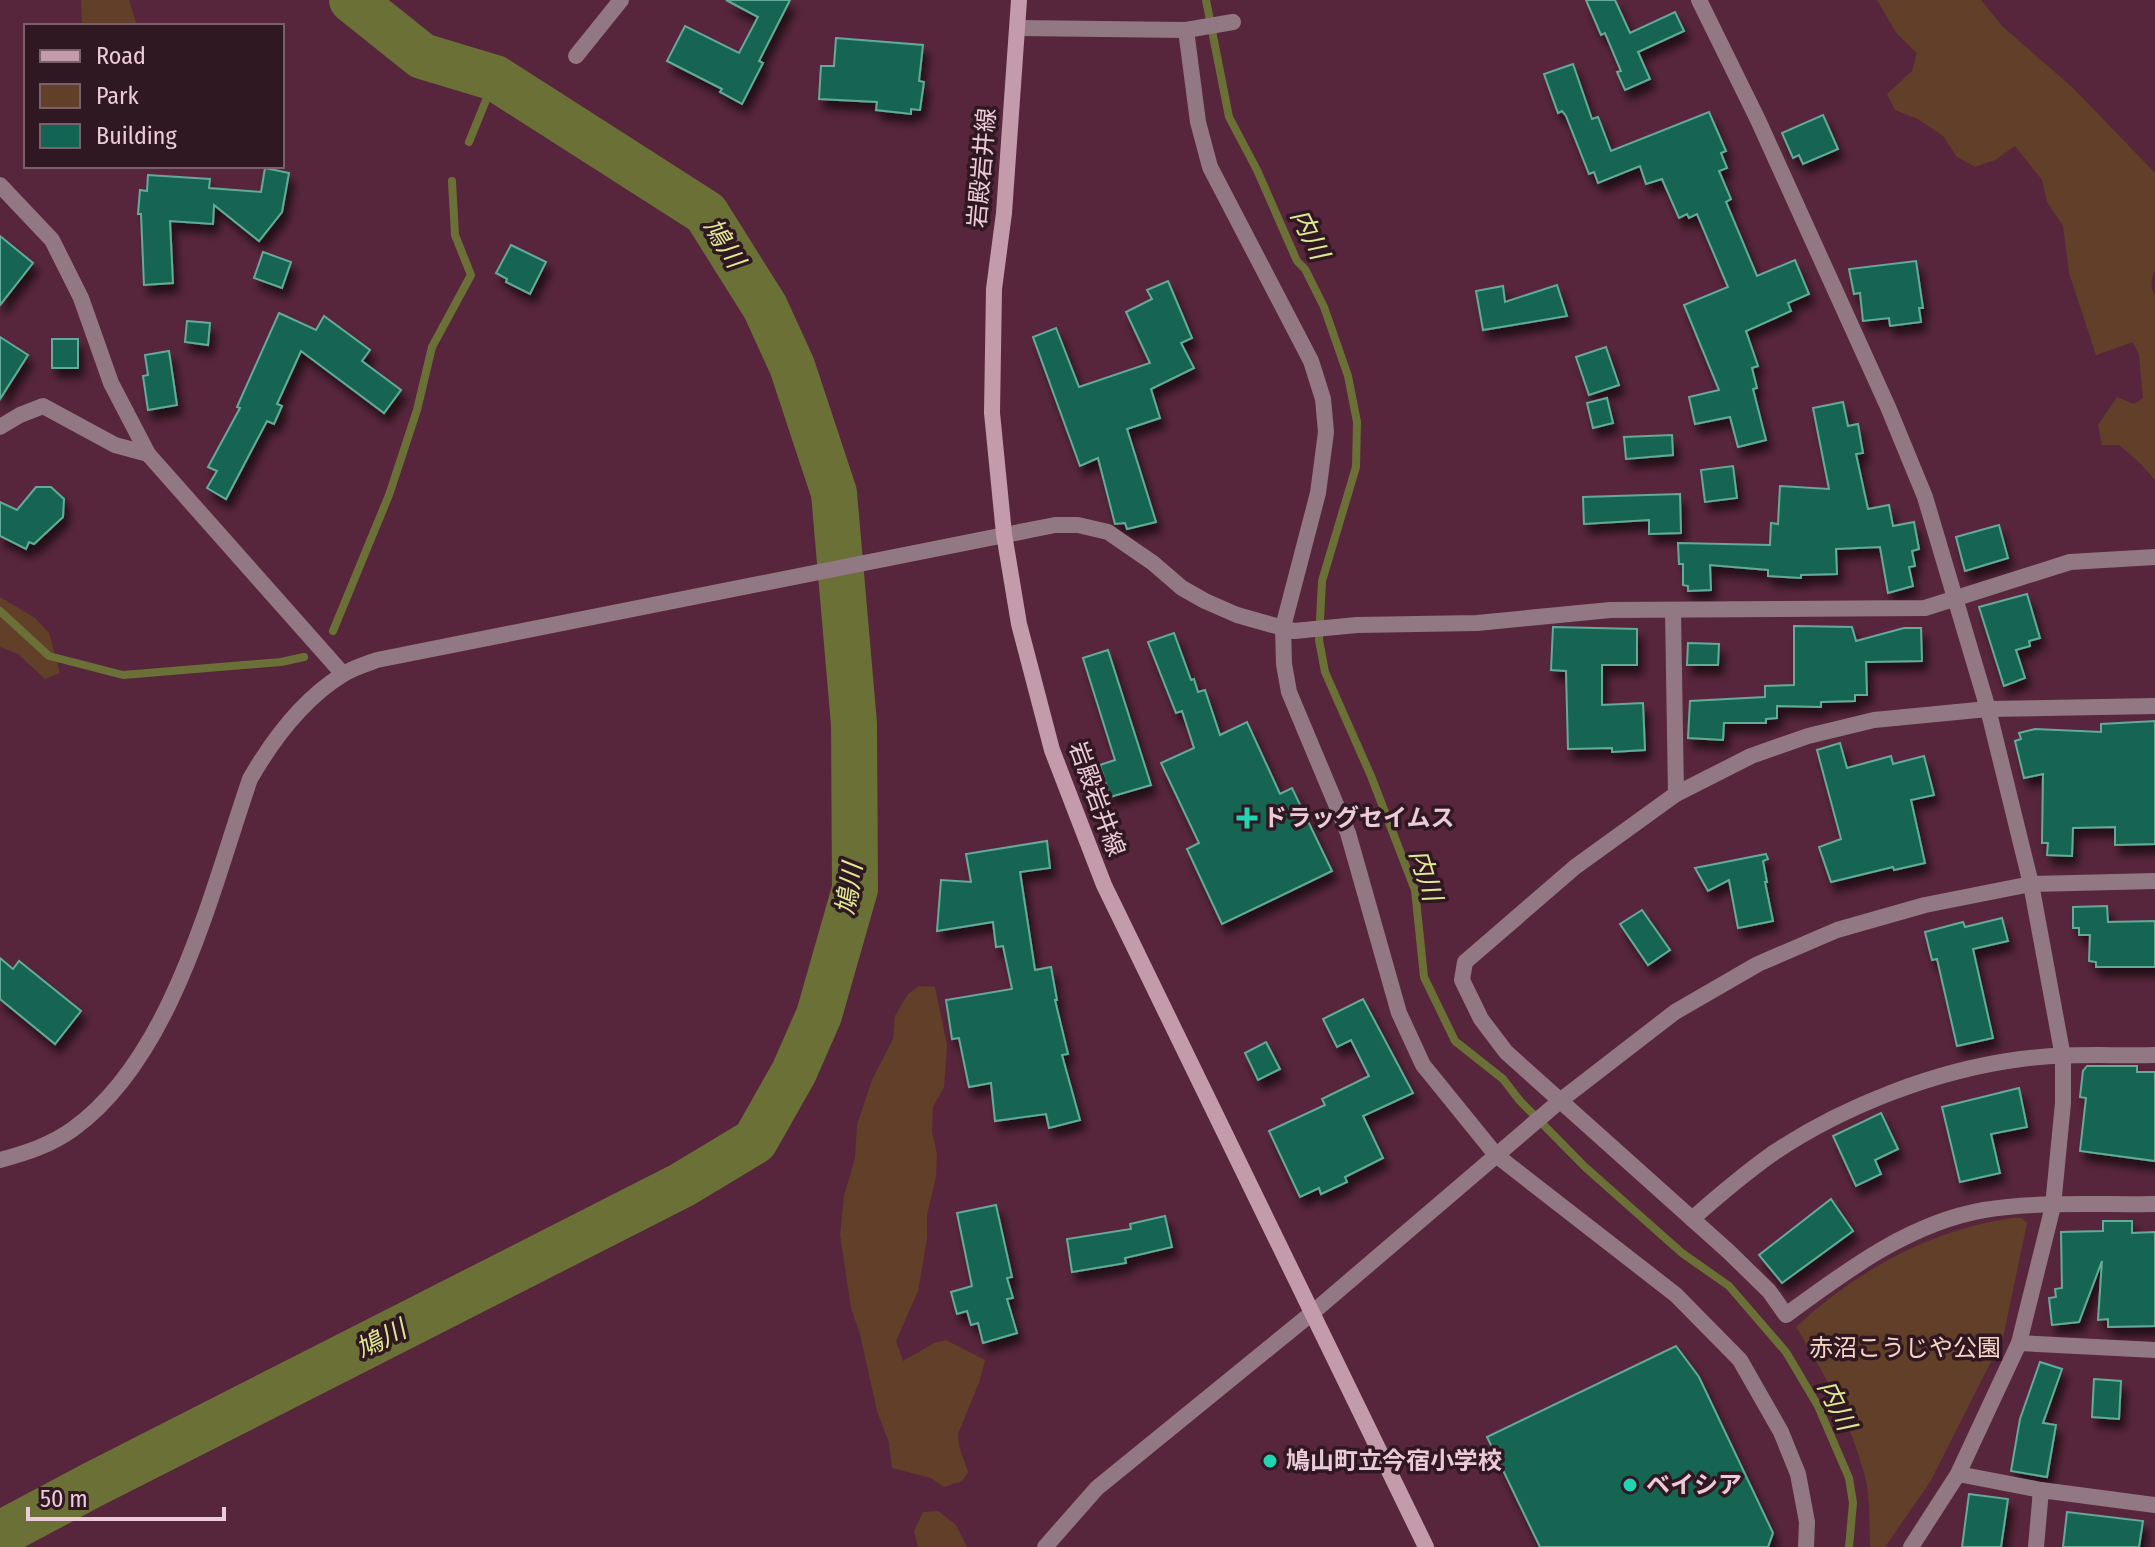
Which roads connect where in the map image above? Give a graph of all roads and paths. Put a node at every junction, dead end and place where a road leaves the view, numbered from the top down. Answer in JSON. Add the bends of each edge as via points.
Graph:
{"nodes":[{"id":1,"x":621,"y":0,"type":"edge"},
{"id":2,"x":1019,"y":0,"type":"edge"},
{"id":3,"x":1699,"y":0,"type":"edge"},
{"id":4,"x":1233,"y":22,"type":"dead end"},
{"id":5,"x":1018,"y":28,"type":"junction"},
{"id":6,"x":1186,"y":30,"type":"junction"},
{"id":7,"x":576,"y":56,"type":"dead end"},
{"id":8,"x":0,"y":185,"type":"edge"},
{"id":9,"x":0,"y":427,"type":"edge"},
{"id":10,"x":148,"y":454,"type":"junction"},
{"id":11,"x":1004,"y":534,"type":"junction"},
{"id":12,"x":2155,"y":557,"type":"edge"},
{"id":13,"x":1955,"y":597,"type":"junction"},
{"id":14,"x":1673,"y":611,"type":"junction"},
{"id":15,"x":1288,"y":629,"type":"junction"},
{"id":16,"x":343,"y":674,"type":"junction"},
{"id":17,"x":2155,"y":706,"type":"edge"},
{"id":18,"x":1988,"y":709,"type":"junction"},
{"id":19,"x":1676,"y":794,"type":"junction"},
{"id":20,"x":2155,"y":881,"type":"edge"},
{"id":21,"x":2031,"y":884,"type":"junction"},
{"id":22,"x":2155,"y":1055,"type":"edge"},
{"id":23,"x":2063,"y":1057,"type":"junction"},
{"id":24,"x":1561,"y":1100,"type":"junction"},
{"id":25,"x":1496,"y":1155,"type":"junction"},
{"id":26,"x":0,"y":1160,"type":"edge"},
{"id":27,"x":2155,"y":1204,"type":"edge"},
{"id":28,"x":2053,"y":1206,"type":"junction"},
{"id":29,"x":1692,"y":1219,"type":"junction"},
{"id":30,"x":1312,"y":1313,"type":"junction"},
{"id":31,"x":2019,"y":1343,"type":"junction"},
{"id":32,"x":2155,"y":1350,"type":"edge"},
{"id":33,"x":1958,"y":1474,"type":"junction"},
{"id":34,"x":2041,"y":1490,"type":"junction"},
{"id":35,"x":2155,"y":1505,"type":"edge"},
{"id":36,"x":1061,"y":1528,"type":"junction"},
{"id":37,"x":1045,"y":1547,"type":"edge"},
{"id":38,"x":1068,"y":1547,"type":"edge"},
{"id":39,"x":1426,"y":1547,"type":"edge"},
{"id":40,"x":1806,"y":1547,"type":"edge"},
{"id":41,"x":1911,"y":1547,"type":"edge"},
{"id":42,"x":2036,"y":1547,"type":"edge"}],
"edges":[{"from":1,"to":7,"type":"street"},
{"from":2,"to":5,"type":"main road","name":"岩殿岩井線"},
{"from":3,"to":13,"type":"street","via":[[1888,407],[1925,497]]},
{"from":4,"to":6,"type":"street"},
{"from":5,"to":6,"type":"street"},
{"from":5,"to":11,"type":"main road","name":"岩殿岩井線","via":[[991,352]]},
{"from":6,"to":15,"type":"street","via":[[1198,122],[1210,167],[1311,361],[1323,399],[1326,432],[1318,493]]},
{"from":8,"to":10,"type":"street","via":[[52,240],[81,298],[111,383]]},
{"from":9,"to":10,"type":"street","via":[[43,406],[115,445]]},
{"from":10,"to":16,"type":"street"},
{"from":11,"to":15,"type":"street","via":[[1055,525],[1108,532],[1205,601]]},
{"from":11,"to":16,"type":"street","via":[[415,651]]},
{"from":11,"to":30,"type":"main road","name":"岩殿岩井線","via":[[1019,624],[1052,750],[1104,885]]},
{"from":12,"to":13,"type":"street","via":[[2070,562]]},
{"from":13,"to":14,"type":"street","via":[[1925,608]]},
{"from":13,"to":18,"type":"street"},
{"from":14,"to":15,"type":"street"},
{"from":14,"to":19,"type":"street"},
{"from":15,"to":25,"type":"street","via":[[1284,664],[1289,692],[1348,833],[1399,1013],[1423,1065]]},
{"from":16,"to":26,"type":"street","via":[[285,725],[250,779],[181,982],[122,1082],[72,1129],[43,1146]]},
{"from":17,"to":18,"type":"street"},
{"from":18,"to":19,"type":"street","via":[[1874,720],[1808,736],[1751,756]]},
{"from":18,"to":21,"type":"street"},
{"from":19,"to":24,"type":"street","via":[[1575,867],[1465,962],[1462,980],[1481,1019],[1506,1052]]},
{"from":20,"to":21,"type":"street"},
{"from":21,"to":23,"type":"street"},
{"from":21,"to":24,"type":"street","via":[[1925,905],[1837,930],[1758,964],[1675,1012]]},
{"from":22,"to":23,"type":"street"},
{"from":23,"to":28,"type":"street"},
{"from":23,"to":29,"type":"street","via":[[1975,1067],[1863,1104],[1773,1153]]},
{"from":24,"to":25,"type":"street"},
{"from":24,"to":29,"type":"street"},
{"from":25,"to":30,"type":"street"},
{"from":25,"to":40,"type":"street","via":[[1676,1295],[1740,1360],[1798,1474]]},
{"from":27,"to":28,"type":"street"},
{"from":28,"to":29,"type":"street","via":[[1982,1210],[1937,1223],[1886,1247],[1786,1315],[1769,1291]]},
{"from":28,"to":31,"type":"street"},
{"from":30,"to":36,"type":"street","via":[[1097,1488]]},
{"from":30,"to":39,"type":"main road","name":"岩殿岩井線"},
{"from":31,"to":32,"type":"street"},
{"from":31,"to":33,"type":"street"},
{"from":33,"to":34,"type":"street"},
{"from":33,"to":41,"type":"street"},
{"from":34,"to":35,"type":"street"},
{"from":34,"to":42,"type":"street"},
{"from":36,"to":37,"type":"street"},
{"from":36,"to":38,"type":"street"}]}
